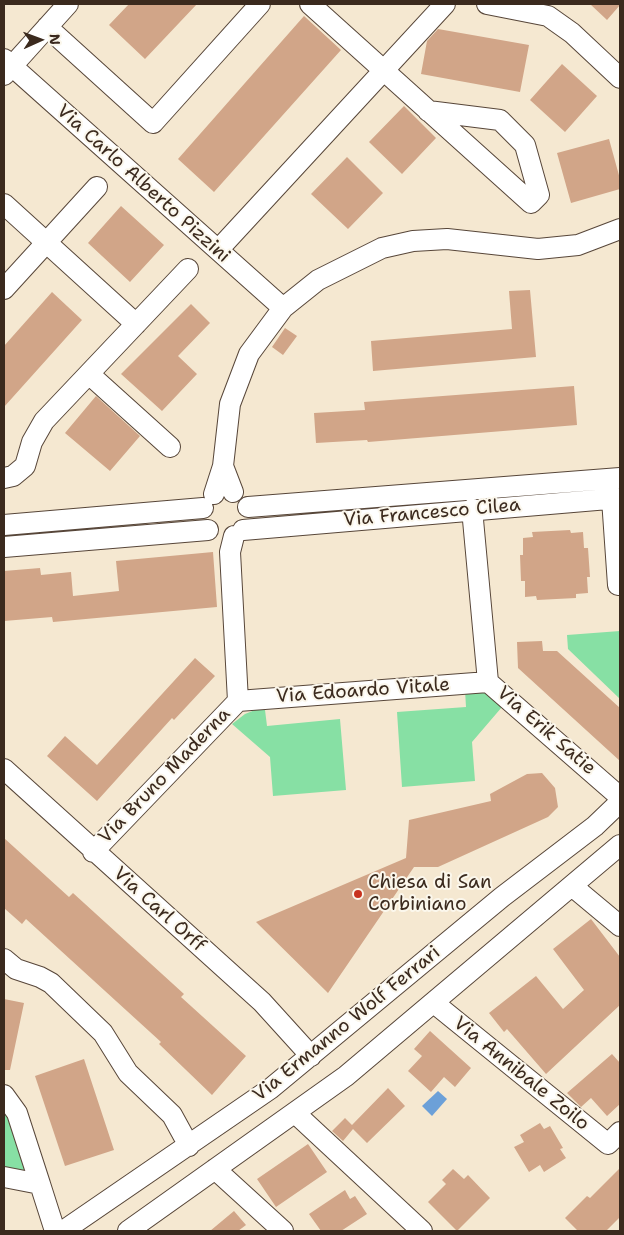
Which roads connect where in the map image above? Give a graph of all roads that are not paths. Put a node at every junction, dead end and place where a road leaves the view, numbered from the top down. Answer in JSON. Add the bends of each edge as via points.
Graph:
{"nodes":[{"id":1,"x":68,"y":4,"type":"edge"},
{"id":2,"x":260,"y":4,"type":"edge"},
{"id":3,"x":310,"y":4,"type":"edge"},
{"id":4,"x":331,"y":4,"type":"edge"},
{"id":5,"x":445,"y":4,"type":"edge"},
{"id":6,"x":486,"y":4,"type":"edge"},
{"id":7,"x":523,"y":8,"type":"edge"},
{"id":8,"x":47,"y":27,"type":"junction"},
{"id":9,"x":338,"y":29,"type":"junction"},
{"id":10,"x":6,"y":67,"type":"edge"},
{"id":11,"x":384,"y":70,"type":"junction"},
{"id":12,"x":620,"y":78,"type":"edge"},
{"id":13,"x":428,"y":111,"type":"junction"},
{"id":14,"x":98,"y":187,"type":"dead end"},
{"id":15,"x":4,"y":204,"type":"edge"},
{"id":16,"x":620,"y":229,"type":"edge"},
{"id":17,"x":46,"y":243,"type":"junction"},
{"id":18,"x":218,"y":250,"type":"junction"},
{"id":19,"x":188,"y":269,"type":"dead end"},
{"id":20,"x":4,"y":289,"type":"edge"},
{"id":21,"x":282,"y":308,"type":"junction"},
{"id":22,"x":136,"y":324,"type":"junction"},
{"id":23,"x":89,"y":374,"type":"junction"},
{"id":24,"x":170,"y":447,"type":"dead end"},
{"id":25,"x":4,"y":478,"type":"edge"},
{"id":26,"x":620,"y":478,"type":"edge"},
{"id":27,"x":216,"y":498,"type":"junction"},
{"id":28,"x":616,"y":499,"type":"edge"},
{"id":29,"x":248,"y":507,"type":"junction"},
{"id":30,"x":472,"y":509,"type":"junction"},
{"id":31,"x":4,"y":524,"type":"edge"},
{"id":32,"x":228,"y":537,"type":"junction"},
{"id":33,"x":4,"y":547,"type":"edge"},
{"id":34,"x":618,"y":584,"type":"dead end"},
{"id":35,"x":488,"y":682,"type":"junction"},
{"id":36,"x":238,"y":701,"type":"junction"},
{"id":37,"x":4,"y":769,"type":"edge"},
{"id":38,"x":620,"y":797,"type":"edge"},
{"id":39,"x":620,"y":802,"type":"edge"},
{"id":40,"x":620,"y":845,"type":"edge"},
{"id":41,"x":94,"y":852,"type":"junction"},
{"id":42,"x":572,"y":886,"type":"junction"},
{"id":43,"x":620,"y":926,"type":"edge"},
{"id":44,"x":8,"y":965,"type":"edge"},
{"id":45,"x":434,"y":1003,"type":"junction"},
{"id":46,"x":311,"y":1056,"type":"junction"},
{"id":47,"x":4,"y":1095,"type":"edge"},
{"id":48,"x":295,"y":1113,"type":"junction"},
{"id":49,"x":614,"y":1138,"type":"edge"},
{"id":50,"x":189,"y":1146,"type":"junction"},
{"id":51,"x":215,"y":1169,"type":"junction"},
{"id":52,"x":4,"y":1177,"type":"edge"},
{"id":53,"x":40,"y":1184,"type":"junction"},
{"id":54,"x":55,"y":1231,"type":"edge"},
{"id":55,"x":63,"y":1231,"type":"edge"},
{"id":56,"x":128,"y":1231,"type":"edge"},
{"id":57,"x":283,"y":1231,"type":"edge"},
{"id":58,"x":422,"y":1231,"type":"edge"}],
"edges":[{"from":1,"to":8,"type":"street"},
{"from":2,"to":8,"type":"street","via":[[153,123]]},
{"from":3,"to":9,"type":"street"},
{"from":4,"to":9,"type":"street"},
{"from":5,"to":11,"type":"street"},
{"from":6,"to":7,"type":"street"},
{"from":7,"to":12,"type":"street","via":[[548,16],[572,33]]},
{"from":8,"to":10,"type":"street"},
{"from":9,"to":11,"type":"street"},
{"from":10,"to":18,"type":"street","name":"Via Carlo Alberto Pizzini"},
{"from":11,"to":13,"type":"street"},
{"from":11,"to":18,"type":"street"},
{"from":13,"to":13,"type":"street","via":[[531,203],[539,195],[525,145],[500,120]]},
{"from":14,"to":17,"type":"street"},
{"from":15,"to":17,"type":"street"},
{"from":16,"to":21,"type":"street","via":[[578,245],[538,249],[447,239],[413,241],[382,248],[318,280]]},
{"from":17,"to":20,"type":"street"},
{"from":17,"to":22,"type":"street"},
{"from":18,"to":21,"type":"street","name":"Via Carlo Alberto Pizzini"},
{"from":19,"to":22,"type":"street"},
{"from":21,"to":27,"type":"street","via":[[249,354],[238,378],[230,404]]},
{"from":22,"to":23,"type":"street"},
{"from":23,"to":24,"type":"street"},
{"from":23,"to":25,"type":"street","via":[[39,427],[25,466],[13,476]]},
{"from":26,"to":29,"type":"street","name":"Via Francesco Cilea"},
{"from":27,"to":29,"type":"street","via":[[239,495]]},
{"from":27,"to":31,"type":"street"},
{"from":27,"to":32,"type":"street","via":[[204,524]]},
{"from":28,"to":30,"type":"street","name":"Via Francesco Cilea"},
{"from":28,"to":34,"type":"street"},
{"from":29,"to":32,"type":"street","via":[[249,515]]},
{"from":30,"to":32,"type":"street","name":"Via Francesco Cilea"},
{"from":30,"to":35,"type":"street","name":"Via Erik Satie"},
{"from":32,"to":33,"type":"street","name":"Via Francesco Cilea"},
{"from":32,"to":36,"type":"street","name":"Via Bruno Maderna"},
{"from":35,"to":36,"type":"street","name":"Via Edoardo Vitale"},
{"from":35,"to":38,"type":"street","name":"Via Erik Satie"},
{"from":36,"to":41,"type":"street","name":"Via Bruno Maderna"},
{"from":37,"to":41,"type":"street","name":"Via Carl Orff"},
{"from":39,"to":46,"type":"street","name":"Via Ermanno Wolf Ferrari","via":[[595,826],[502,897]]},
{"from":40,"to":42,"type":"street","name":"Via Ermanno Wolf Ferrari"},
{"from":41,"to":46,"type":"street","name":"Via Carl Orff","via":[[262,1002]]},
{"from":42,"to":43,"type":"street"},
{"from":42,"to":45,"type":"street","name":"Via Ermanno Wolf Ferrari"},
{"from":44,"to":50,"type":"street","via":[[51,983],[103,1033],[128,1073],[172,1115]]},
{"from":45,"to":48,"type":"street","name":"Via Ermanno Wolf Ferrari","via":[[346,1076]]},
{"from":45,"to":49,"type":"street","name":"Via Annibale Zoilo"},
{"from":46,"to":50,"type":"street","name":"Via Ermanno Wolf Ferrari"},
{"from":47,"to":53,"type":"street","via":[[17,1113]]},
{"from":48,"to":51,"type":"street","name":"Via Ermanno Wolf Ferrari"},
{"from":48,"to":58,"type":"street"},
{"from":50,"to":55,"type":"street","name":"Via Ermanno Wolf Ferrari"},
{"from":51,"to":56,"type":"street","name":"Via Ermanno Wolf Ferrari"},
{"from":51,"to":57,"type":"street"},
{"from":52,"to":53,"type":"street"},
{"from":53,"to":54,"type":"street"}]}
